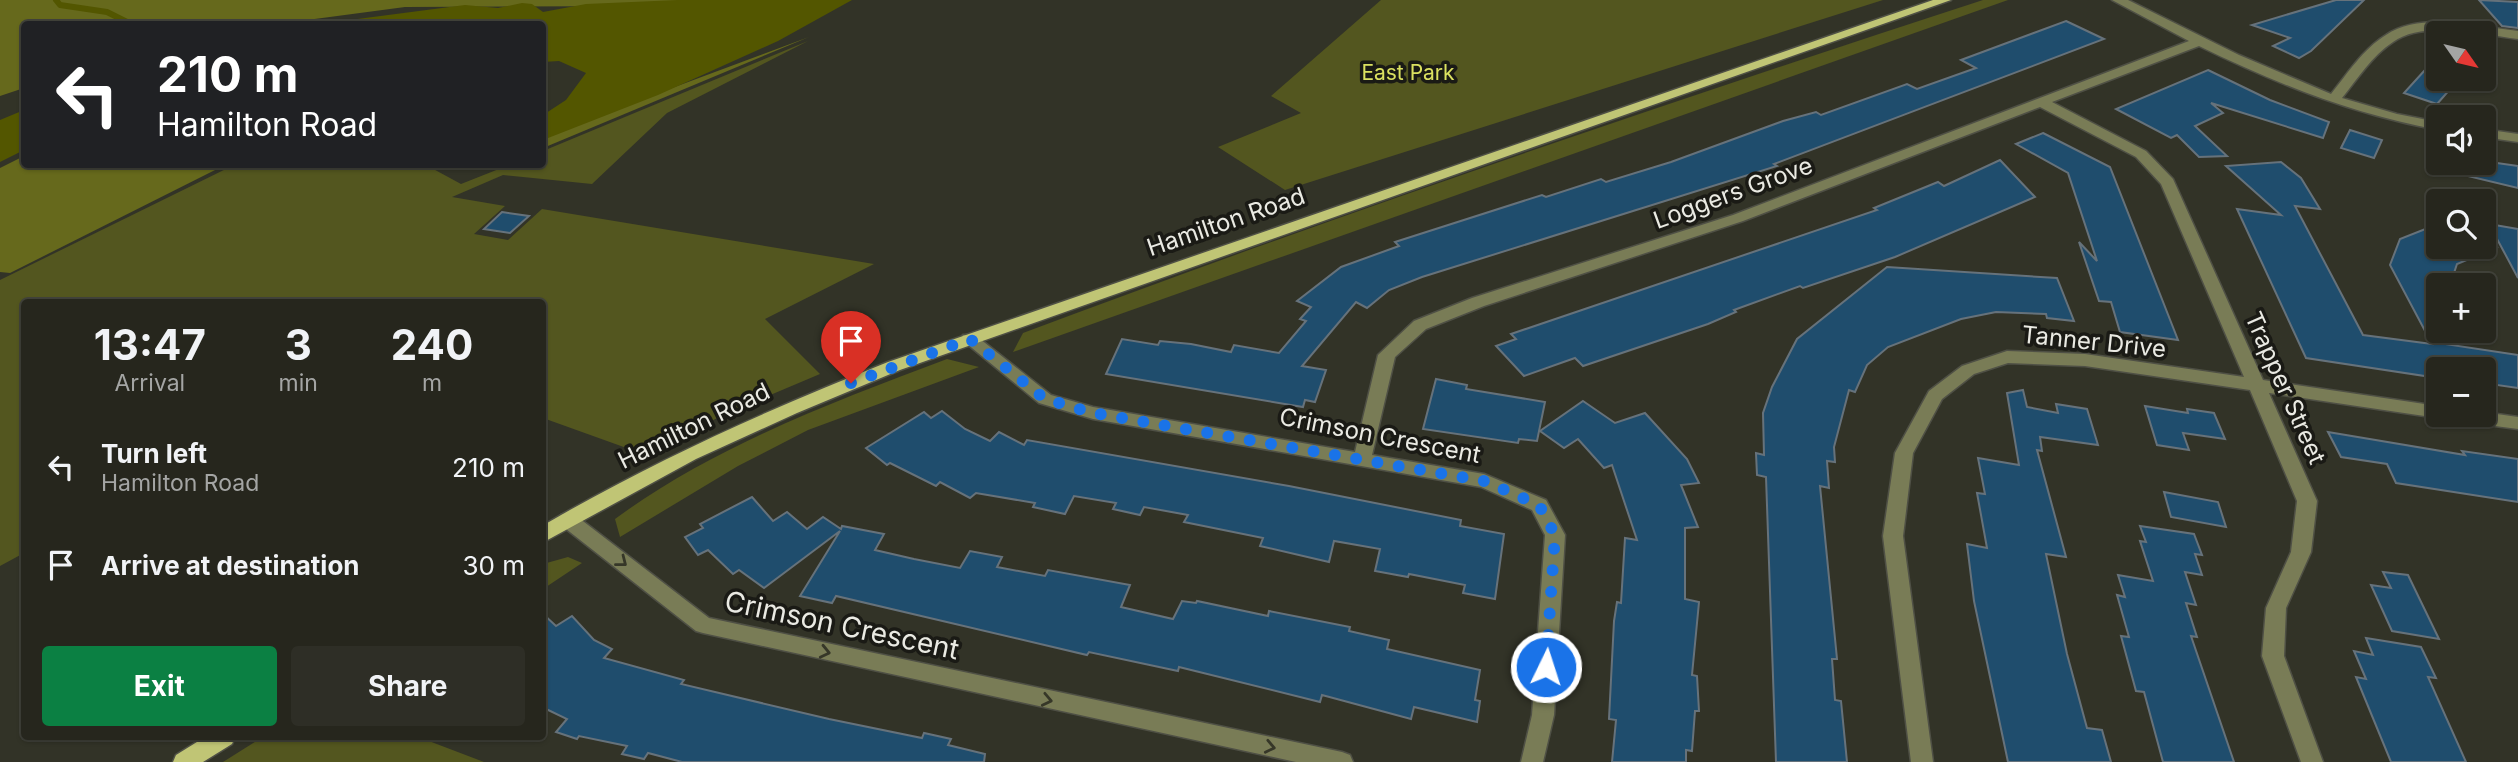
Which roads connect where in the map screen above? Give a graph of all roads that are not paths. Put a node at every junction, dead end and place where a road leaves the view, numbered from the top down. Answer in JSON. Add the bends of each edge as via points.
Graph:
{"nodes":[{"id":1,"x":1945,"y":0,"type":"edge"},
{"id":2,"x":2118,"y":0,"type":"edge"},
{"id":3,"x":2518,"y":34,"type":"edge"},
{"id":4,"x":2199,"y":41,"type":"junction"},
{"id":5,"x":2333,"y":100,"type":"junction"},
{"id":6,"x":2041,"y":102,"type":"junction"},
{"id":7,"x":2426,"y":123,"type":"edge"},
{"id":8,"x":2496,"y":135,"type":"edge"},
{"id":9,"x":2518,"y":138,"type":"edge"},
{"id":10,"x":970,"y":339,"type":"junction"},
{"id":11,"x":2257,"y":388,"type":"junction"},
{"id":12,"x":2426,"y":410,"type":"edge"},
{"id":13,"x":2496,"y":420,"type":"edge"},
{"id":14,"x":2518,"y":423,"type":"edge"},
{"id":15,"x":1362,"y":459,"type":"junction"},
{"id":16,"x":568,"y":520,"type":"junction"},
{"id":17,"x":546,"y":534,"type":"edge"},
{"id":18,"x":219,"y":740,"type":"edge"},
{"id":19,"x":184,"y":762,"type":"edge"},
{"id":20,"x":1342,"y":762,"type":"edge"},
{"id":21,"x":1532,"y":762,"type":"edge"},
{"id":22,"x":1922,"y":762,"type":"edge"},
{"id":23,"x":2312,"y":762,"type":"edge"}],
"edges":[{"from":1,"to":10,"type":"main road","name":"Hamilton Road"},
{"from":2,"to":4,"type":"street"},
{"from":3,"to":5,"type":"street","via":[[2439,27],[2399,32]]},
{"from":4,"to":5,"type":"street"},
{"from":4,"to":6,"type":"street","name":"Loggers Grove"},
{"from":5,"to":7,"type":"street"},
{"from":6,"to":11,"type":"street","name":"Trapper Street","via":[[2141,154],[2168,182]]},
{"from":6,"to":15,"type":"street","name":"Loggers Grove","via":[[1738,218],[1478,302],[1420,326],[1387,355]]},
{"from":8,"to":9,"type":"street"},
{"from":10,"to":15,"type":"street","name":"Crimson Crescent","via":[[1045,399],[1093,413]]},
{"from":10,"to":16,"type":"main road","name":"Hamilton Road","via":[[827,391],[711,442]]},
{"from":11,"to":12,"type":"street","name":"Tanner Drive"},
{"from":11,"to":22,"type":"street","name":"Tanner Drive","via":[[2085,360],[2007,357],[1968,370],[1935,395],[1904,453],[1893,536]]},
{"from":11,"to":23,"type":"street","name":"Trapper Street","via":[[2308,500],[2301,552],[2276,608],[2273,656]]},
{"from":13,"to":14,"type":"street"},
{"from":15,"to":21,"type":"street","name":"Crimson Crescent","via":[[1484,481],[1539,505],[1555,535],[1543,715]]},
{"from":16,"to":17,"type":"main road","name":"Hamilton Road"},
{"from":16,"to":20,"type":"street","name":"Crimson Crescent","one_way":true,"via":[[703,625]]},
{"from":18,"to":19,"type":"main road"}]}
